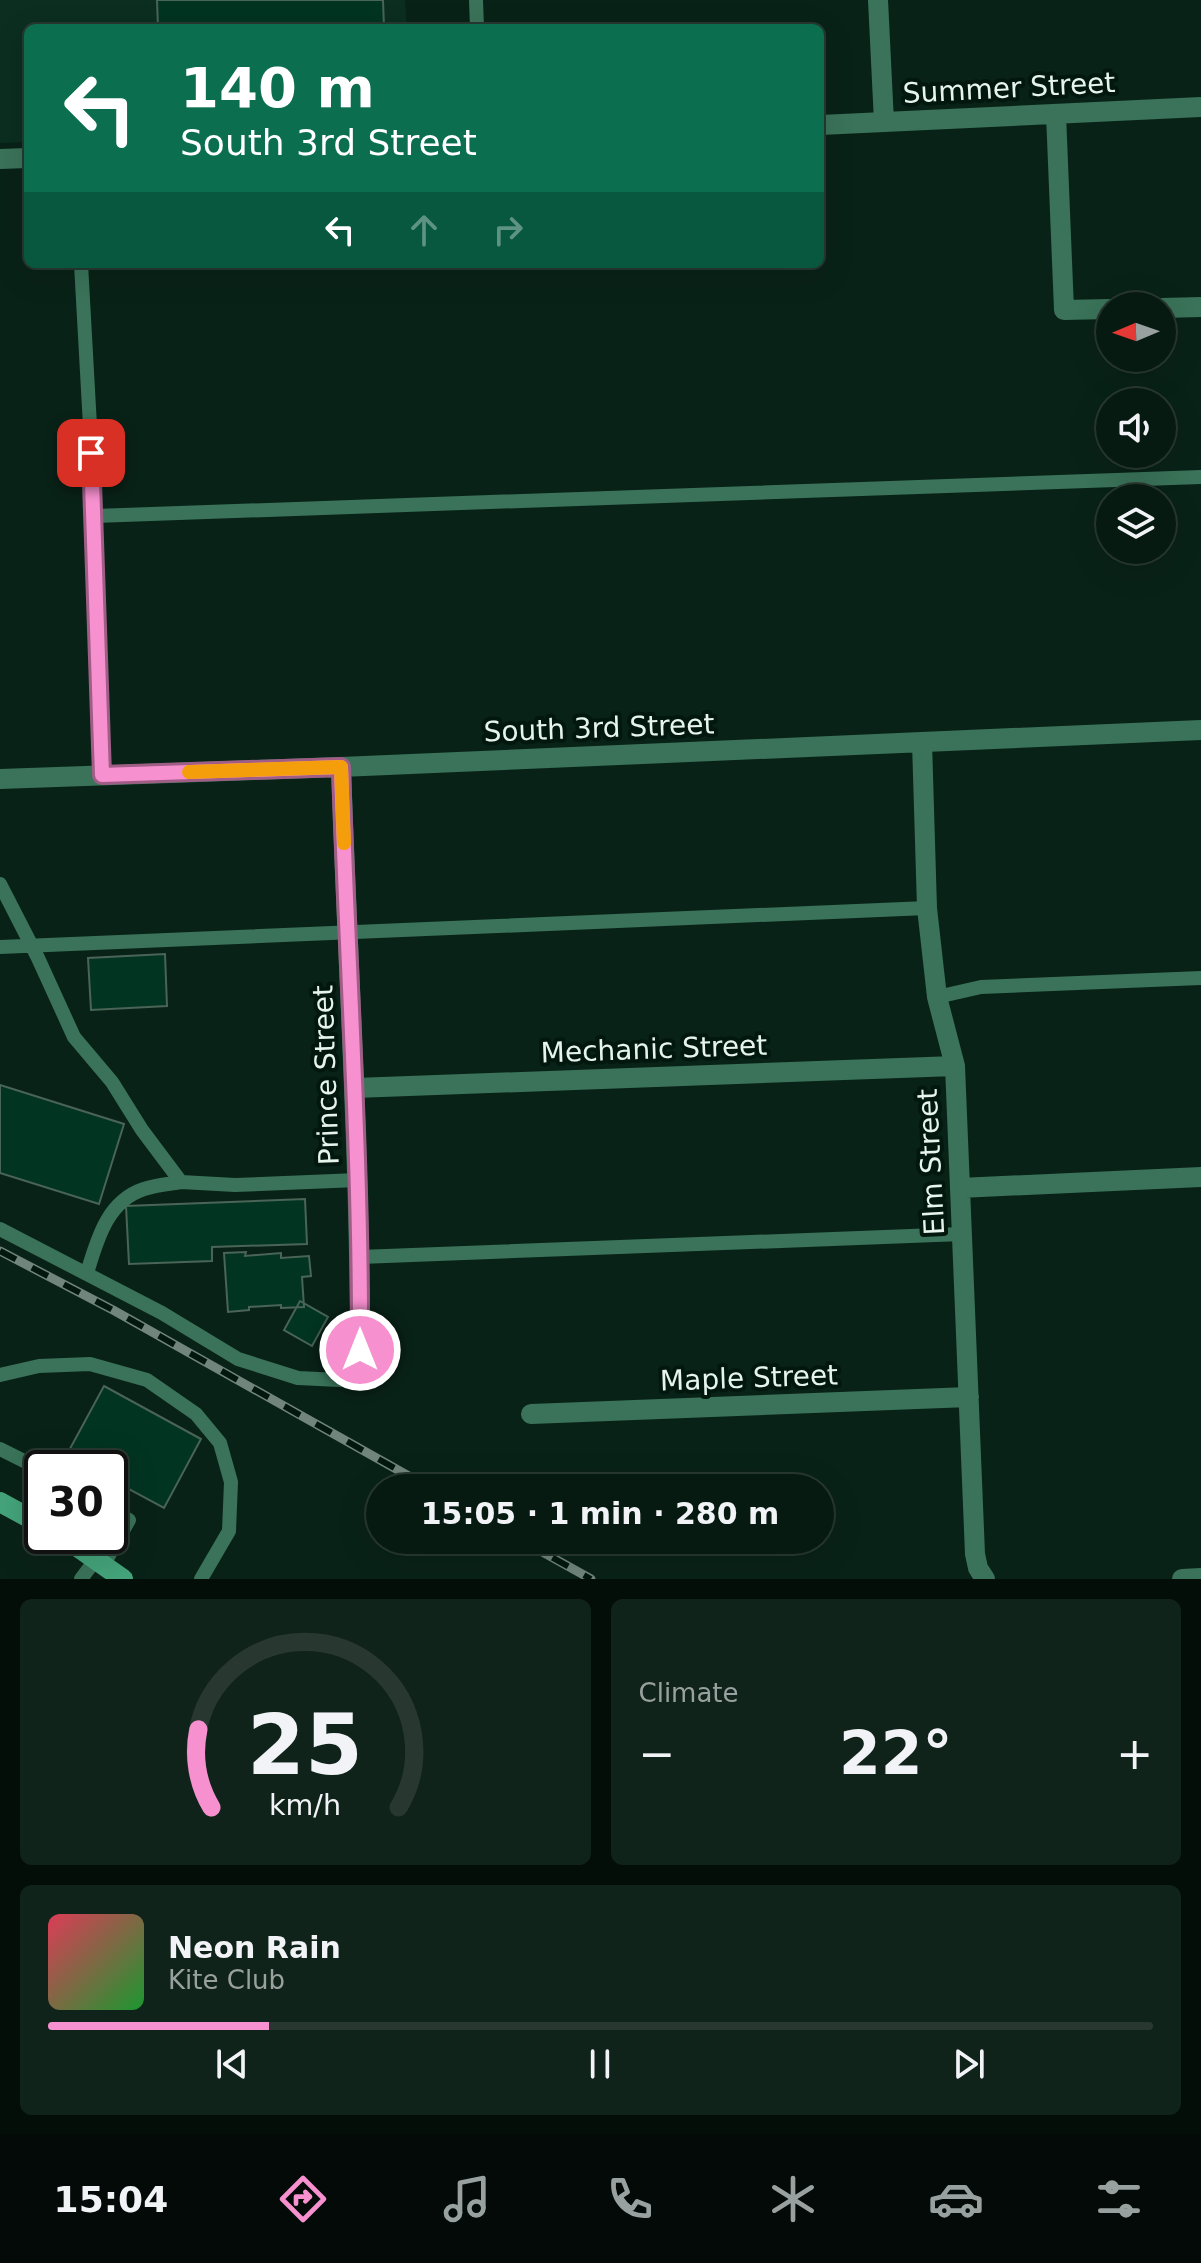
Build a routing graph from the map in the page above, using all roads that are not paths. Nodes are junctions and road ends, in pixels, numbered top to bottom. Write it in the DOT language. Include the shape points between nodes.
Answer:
graph roads {
  1 [pos="476,0"];
  2 [pos="878,0"];
  3 [pos="477,24"];
  4 [pos="1201,107"];
  5 [pos="1056,114"];
  6 [pos="884,122"];
  7 [pos="824,125"];
  8 [pos="24,158"];
  9 [pos="0,159"];
  10 [pos="81,268"];
  11 [pos="1201,307"];
  12 [pos="1176,308"];
  13 [pos="1096,309"];
  14 [pos="1201,477"];
  15 [pos="95,516"];
  16 [pos="1201,730"];
  17 [pos="922,742"];
  18 [pos="341,767"];
  19 [pos="102,775"];
  20 [pos="0,779"];
  21 [pos="0,884"];
  22 [pos="927,908"];
  23 [pos="349,934"];
  24 [pos="31,945"];
  25 [pos="0,947"];
  26 [pos="1201,978"];
  27 [pos="937,997"];
  28 [pos="955,1066"];
  29 [pos="355,1088"];
  30 [pos="1201,1177"];
  31 [pos="358,1180"];
  32 [pos="181,1182"];
  33 [pos="960,1188"];
  34 [pos="0,1229"];
  35 [pos="962,1234"];
  36 [pos="360,1257"];
  37 [pos="87,1273"];
  38 [pos="0,1375"];
  39 [pos="360,1381"];
  40 [pos="969,1397"];
  41 [pos="531,1414"];
  42 [pos="0,1449"];
  43 [pos="24,1461"];
  44 [pos="0,1502"];
  45 [pos="24,1515"];
  46 [pos="88,1554"];
  47 [pos="106,1554"];
  48 [pos="100,1562"];
  49 [pos="1201,1578"];
  50 [pos="81,1579"];
  51 [pos="123,1579"];
  52 [pos="201,1579"];
  53 [pos="985,1579"];
  54 [pos="1182,1579"];
  1 -- 3 [label="lane"];
  2 -- 6 [label="street"];
  4 -- 5 [label="street, Summer Street"];
  5 -- 6 [label="street, Summer Street"];
  5 -- 13 [label="street" via="1064,310"];
  6 -- 7 [label="street, Summer Street"];
  8 -- 9 [label="street"];
  10 -- 15 [label="lane"];
  11 -- 12 [label="street"];
  14 -- 15 [label="lane"];
  15 -- 19 [label="lane"];
  16 -- 17 [label="street, South 3rd Street"];
  17 -- 18 [label="street, South 3rd Street"];
  17 -- 22 [label="street, Elm Street"];
  18 -- 19 [label="street, South 3rd Street"];
  18 -- 23 [label="street, Prince Street"];
  19 -- 20 [label="street, South 3rd Street"];
  21 -- 24 [label="lane"];
  22 -- 23 [label="lane"];
  22 -- 27 [label="street, Elm Street"];
  23 -- 24 [label="lane"];
  23 -- 29 [label="street, Prince Street"];
  24 -- 25 [label="lane"];
  24 -- 32 [label="lane" via="74,1037"];
  26 -- 27 [label="lane" via="981,987"];
  27 -- 28 [label="street, Elm Street"];
  28 -- 29 [label="street, Mechanic Street"];
  28 -- 33 [label="street, Elm Street"];
  29 -- 31 [label="street, Prince Street"];
  30 -- 33 [label="street"];
  31 -- 32 [label="lane"];
  31 -- 36 [label="street, Prince Street"];
  32 -- 37 [label="lane" via="142,1189 119,1203 99,1232"];
  33 -- 35 [label="street, Elm Street"];
  34 -- 37 [label="lane"];
  35 -- 36 [label="lane"];
  35 -- 40 [label="street, Elm Street"];
  36 -- 39 [label="street, Prince Street"];
  37 -- 39 [label="lane" via="238,1359 298,1378"];
  38 -- 52 [label="lane" via="39,1366 90,1364 147,1380 196,1414 220,1443 231,1482 229,1531"];
  40 -- 41 [label="street, Maple Street"];
  40 -- 53 [label="street, Elm Street" via="975,1554"];
  42 -- 43 [label="lane"];
  44 -- 45 [label="main road"];
  46 -- 48 [label="main road"];
  47 -- 48 [label="lane"];
  48 -- 50 [label="lane"];
  48 -- 51 [label="main road"];
  49 -- 54 [label="street"];
}
